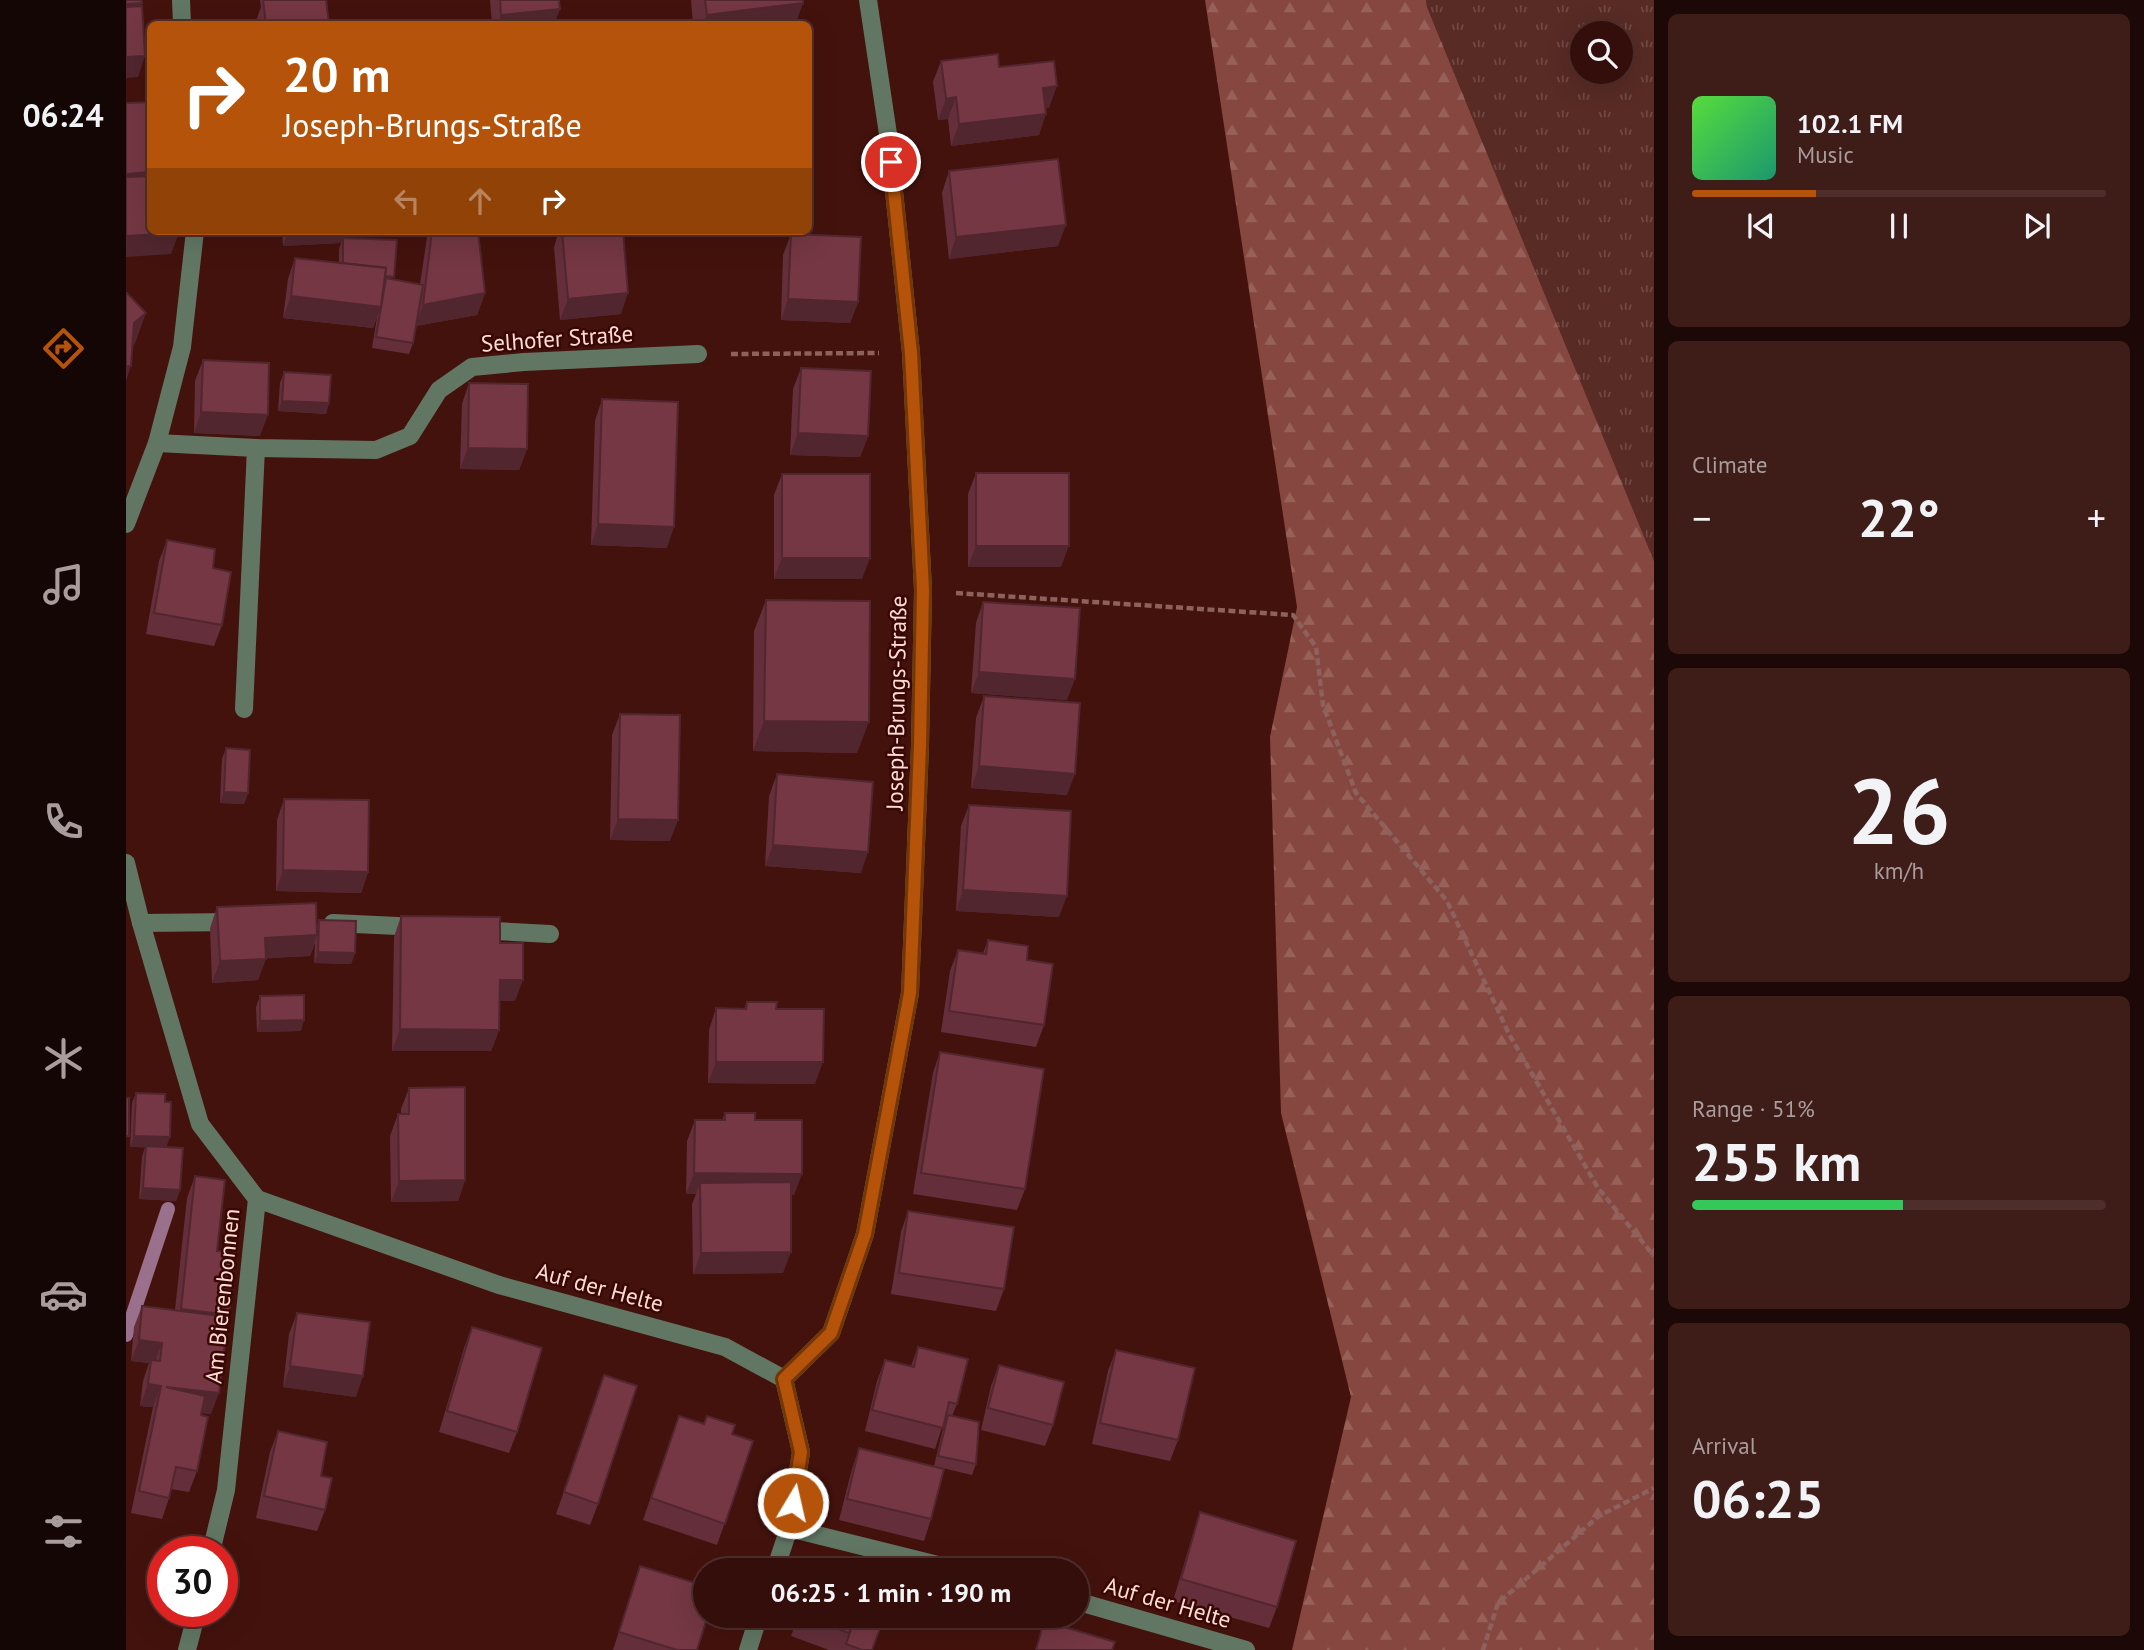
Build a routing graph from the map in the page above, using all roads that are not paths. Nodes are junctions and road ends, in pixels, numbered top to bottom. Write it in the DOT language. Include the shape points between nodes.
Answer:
graph roads {
  1 [pos="181,0"];
  2 [pos="868,0"];
  3 [pos="182,21"];
  4 [pos="195,235"];
  5 [pos="698,354"];
  6 [pos="157,443"];
  7 [pos="256,448"];
  8 [pos="126,524"];
  9 [pos="244,709"];
  10 [pos="126,863"];
  11 [pos="246,922"];
  12 [pos="313,922"];
  13 [pos="141,923"];
  14 [pos="550,934"];
  15 [pos="257,1199"];
  16 [pos="784,1379"];
  17 [pos="789,1528"];
  18 [pos="215,1536"];
  19 [pos="779,1558"];
  20 [pos="910,1558"];
  21 [pos="1089,1605"];
  22 [pos="193,1627"];
  23 [pos="756,1628"];
  24 [pos="187,1650"];
  25 [pos="748,1650"];
  26 [pos="1246,1650"];
  1 -- 3 [label="street"];
  2 -- 16 [label="street, Joseph-Brungs-Straße" via="888,134 911,353 923,590 910,993 865,1234 831,1333"];
  4 -- 6 [label="street" via="182,347"];
  5 -- 7 [label="street, Selhofer Straße" via="472,367 439,390 410,436 376,450"];
  6 -- 7 [label="street, Selhofer Straße"];
  6 -- 8 [label="street"];
  7 -- 9 [label="street"];
  10 -- 13 [label="street, Am Bierenbonnen"];
  11 -- 13 [label="street"];
  12 -- 14 [label="street"];
  13 -- 15 [label="street, Am Bierenbonnen" via="200,1124"];
  15 -- 16 [label="street, Auf der Helte" via="499,1285 725,1347"];
  15 -- 18 [label="street, Am Bierenbonnen" via="226,1490"];
  16 -- 17 [label="street" via="801,1452"];
  17 -- 19 [label="street"];
  17 -- 20 [label="street"];
  21 -- 26 [label="street, Auf der Helte"];
  22 -- 24 [label="street"];
  23 -- 25 [label="street"];
}
